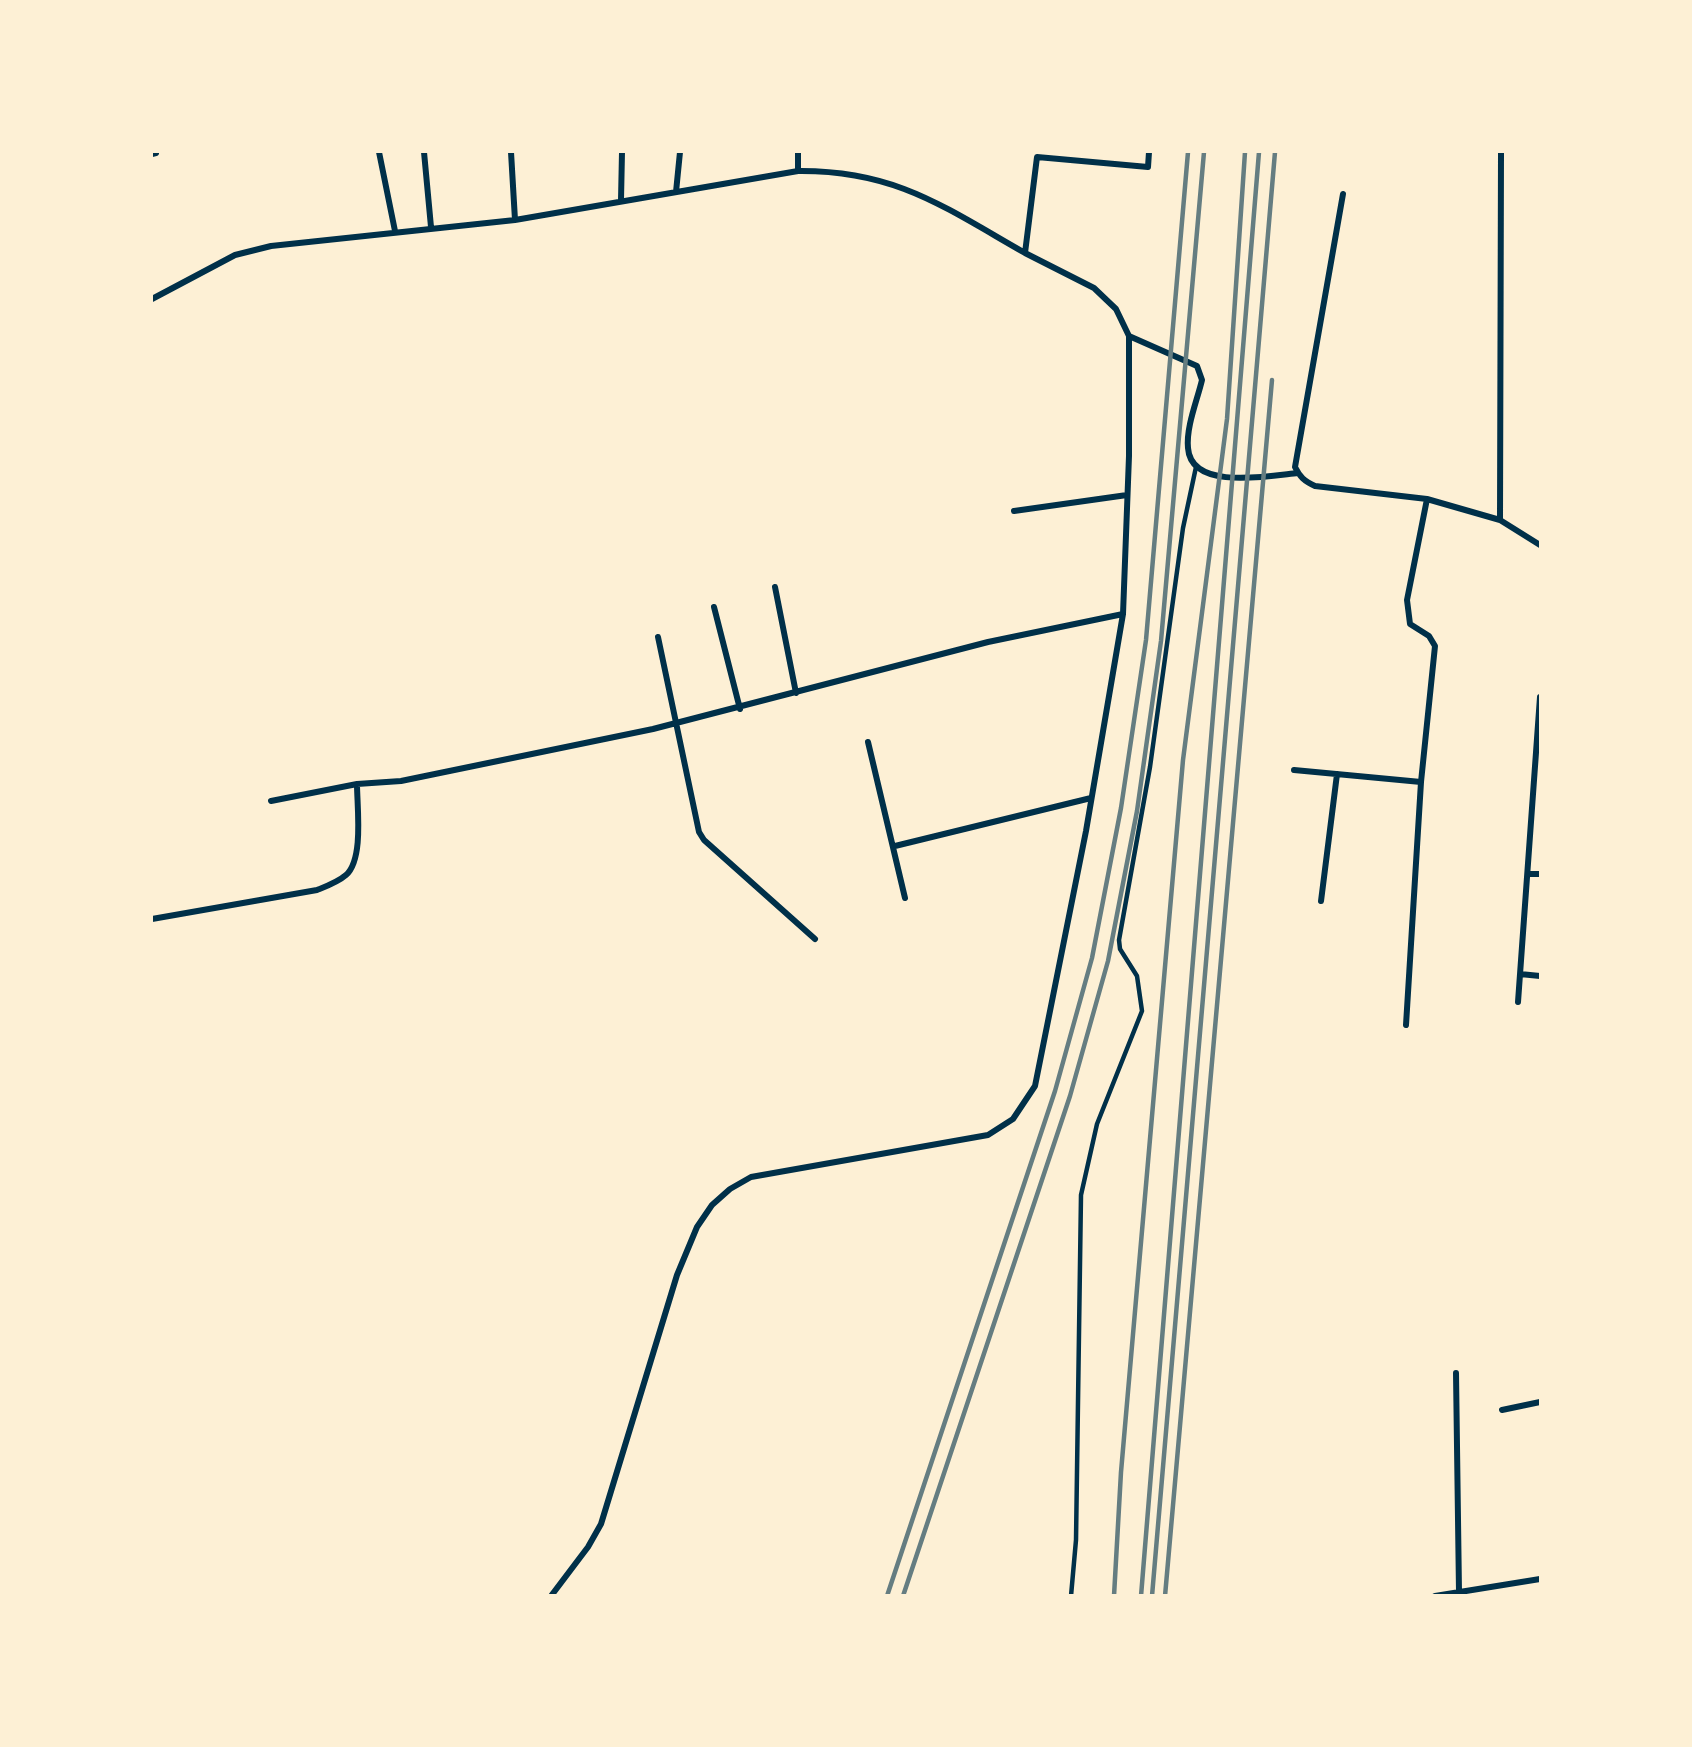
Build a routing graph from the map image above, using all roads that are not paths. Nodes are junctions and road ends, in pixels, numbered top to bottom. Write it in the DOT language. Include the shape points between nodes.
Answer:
graph roads {
  1 [pos="379,152"];
  2 [pos="424,152"];
  3 [pos="511,152"];
  4 [pos="622,152"];
  5 [pos="680,152"];
  6 [pos="798,152"];
  7 [pos="1149,152"];
  8 [pos="1501,152"];
  9 [pos="1037,154"];
  10 [pos="798,171"];
  11 [pos="676,192"];
  12 [pos="1343,194"];
  13 [pos="621,200"];
  14 [pos="515,220"];
  15 [pos="431,227"];
  16 [pos="395,231"];
  17 [pos="1025,253"];
  18 [pos="152,299"];
  19 [pos="1129,336"];
  20 [pos="1196,467"];
  21 [pos="1298,473"];
  22 [pos="1127,495"];
  23 [pos="1427,499"];
  24 [pos="1014,511"];
  25 [pos="1500,520"];
  26 [pos="1540,545"];
  27 [pos="775,587"];
  28 [pos="714,607"];
  29 [pos="1123,614"];
  30 [pos="658,637"];
  31 [pos="796,693"];
  32 [pos="1540,697"];
  33 [pos="740,709"];
  34 [pos="678,723"];
  35 [pos="868,742"];
  36 [pos="1294,770"];
  37 [pos="1538,773"];
  38 [pos="1337,774"];
  39 [pos="1421,782"];
  40 [pos="357,784"];
  41 [pos="1091,798"];
  42 [pos="271,801"];
  43 [pos="895,846"];
  44 [pos="1529,874"];
  45 [pos="1540,874"];
  46 [pos="905,898"];
  47 [pos="1321,901"];
  48 [pos="152,919"];
  49 [pos="815,939"];
  50 [pos="1520,974"];
  51 [pos="1540,976"];
  52 [pos="1518,1002"];
  53 [pos="1406,1024"];
  54 [pos="1455,1373"];
  55 [pos="1540,1402"];
  56 [pos="1502,1410"];
  57 [pos="1540,1579"];
  58 [pos="1459,1592"];
  59 [pos="1450,1595"];
  60 [pos="551,1596"];
  61 [pos="1071,1596"];
  62 [pos="1435,1596"];
  1 -- 16 [label="street"];
  2 -- 15 [label="street"];
  3 -- 14 [label="street"];
  4 -- 13 [label="street"];
  5 -- 11 [label="street"];
  6 -- 10 [label="street"];
  7 -- 9 [label="street" via="1148,167"];
  8 -- 25 [label="street"];
  9 -- 17 [label="street"];
  10 -- 11 [label="street"];
  10 -- 17 [label="street" via="836,171 907,188"];
  11 -- 13 [label="street"];
  12 -- 21 [label="street" via="1295,467"];
  13 -- 14 [label="street"];
  14 -- 15 [label="street"];
  15 -- 16 [label="street"];
  16 -- 18 [label="street" via="271,246 235,255"];
  17 -- 19 [label="street" via="1094,288 1116,309"];
  19 -- 20 [label="street" via="1197,366 1200,371 1202,380 1188,447 1189,458"];
  19 -- 22 [label="street"];
  20 -- 21 [label="street" via="1221,477"];
  20 -- 61 [label="lane" via="1183,528 1150,767 1119,940 1120,949 1137,975 1142,1011 1096,1124 1081,1195 1077,1540"];
  21 -- 23 [label="street" via="1315,486"];
  22 -- 24 [label="street"];
  22 -- 29 [label="street"];
  23 -- 25 [label="street"];
  23 -- 39 [label="street" via="1407,600 1410,624 1429,636 1435,646"];
  25 -- 26 [label="street"];
  27 -- 31 [label="street"];
  28 -- 33 [label="street"];
  29 -- 31 [label="street" via="988,642"];
  29 -- 41 [label="street"];
  30 -- 34 [label="street"];
  31 -- 33 [label="street"];
  32 -- 37 [label="street"];
  33 -- 34 [label="street"];
  34 -- 40 [label="street" via="401,781"];
  34 -- 49 [label="street" via="699,832 704,840"];
  35 -- 43 [label="street"];
  36 -- 38 [label="street"];
  37 -- 44 [label="street"];
  38 -- 39 [label="street"];
  38 -- 47 [label="street"];
  39 -- 53 [label="street"];
  40 -- 42 [label="street"];
  40 -- 48 [label="street" via="356,860 337,881 317,890"];
  41 -- 43 [label="street"];
  41 -- 60 [label="street" via="1035,1086 1027,1102 1013,1119 988,1135 751,1177 712,1205 697,1227 677,1275 601,1524"];
  43 -- 46 [label="street"];
  44 -- 45 [label="street"];
  44 -- 50 [label="street"];
  50 -- 51 [label="street"];
  50 -- 52 [label="street"];
  54 -- 58 [label="street"];
  55 -- 56 [label="street"];
  57 -- 58 [label="street"];
  58 -- 59 [label="street"];
  59 -- 62 [label="street"];
}
